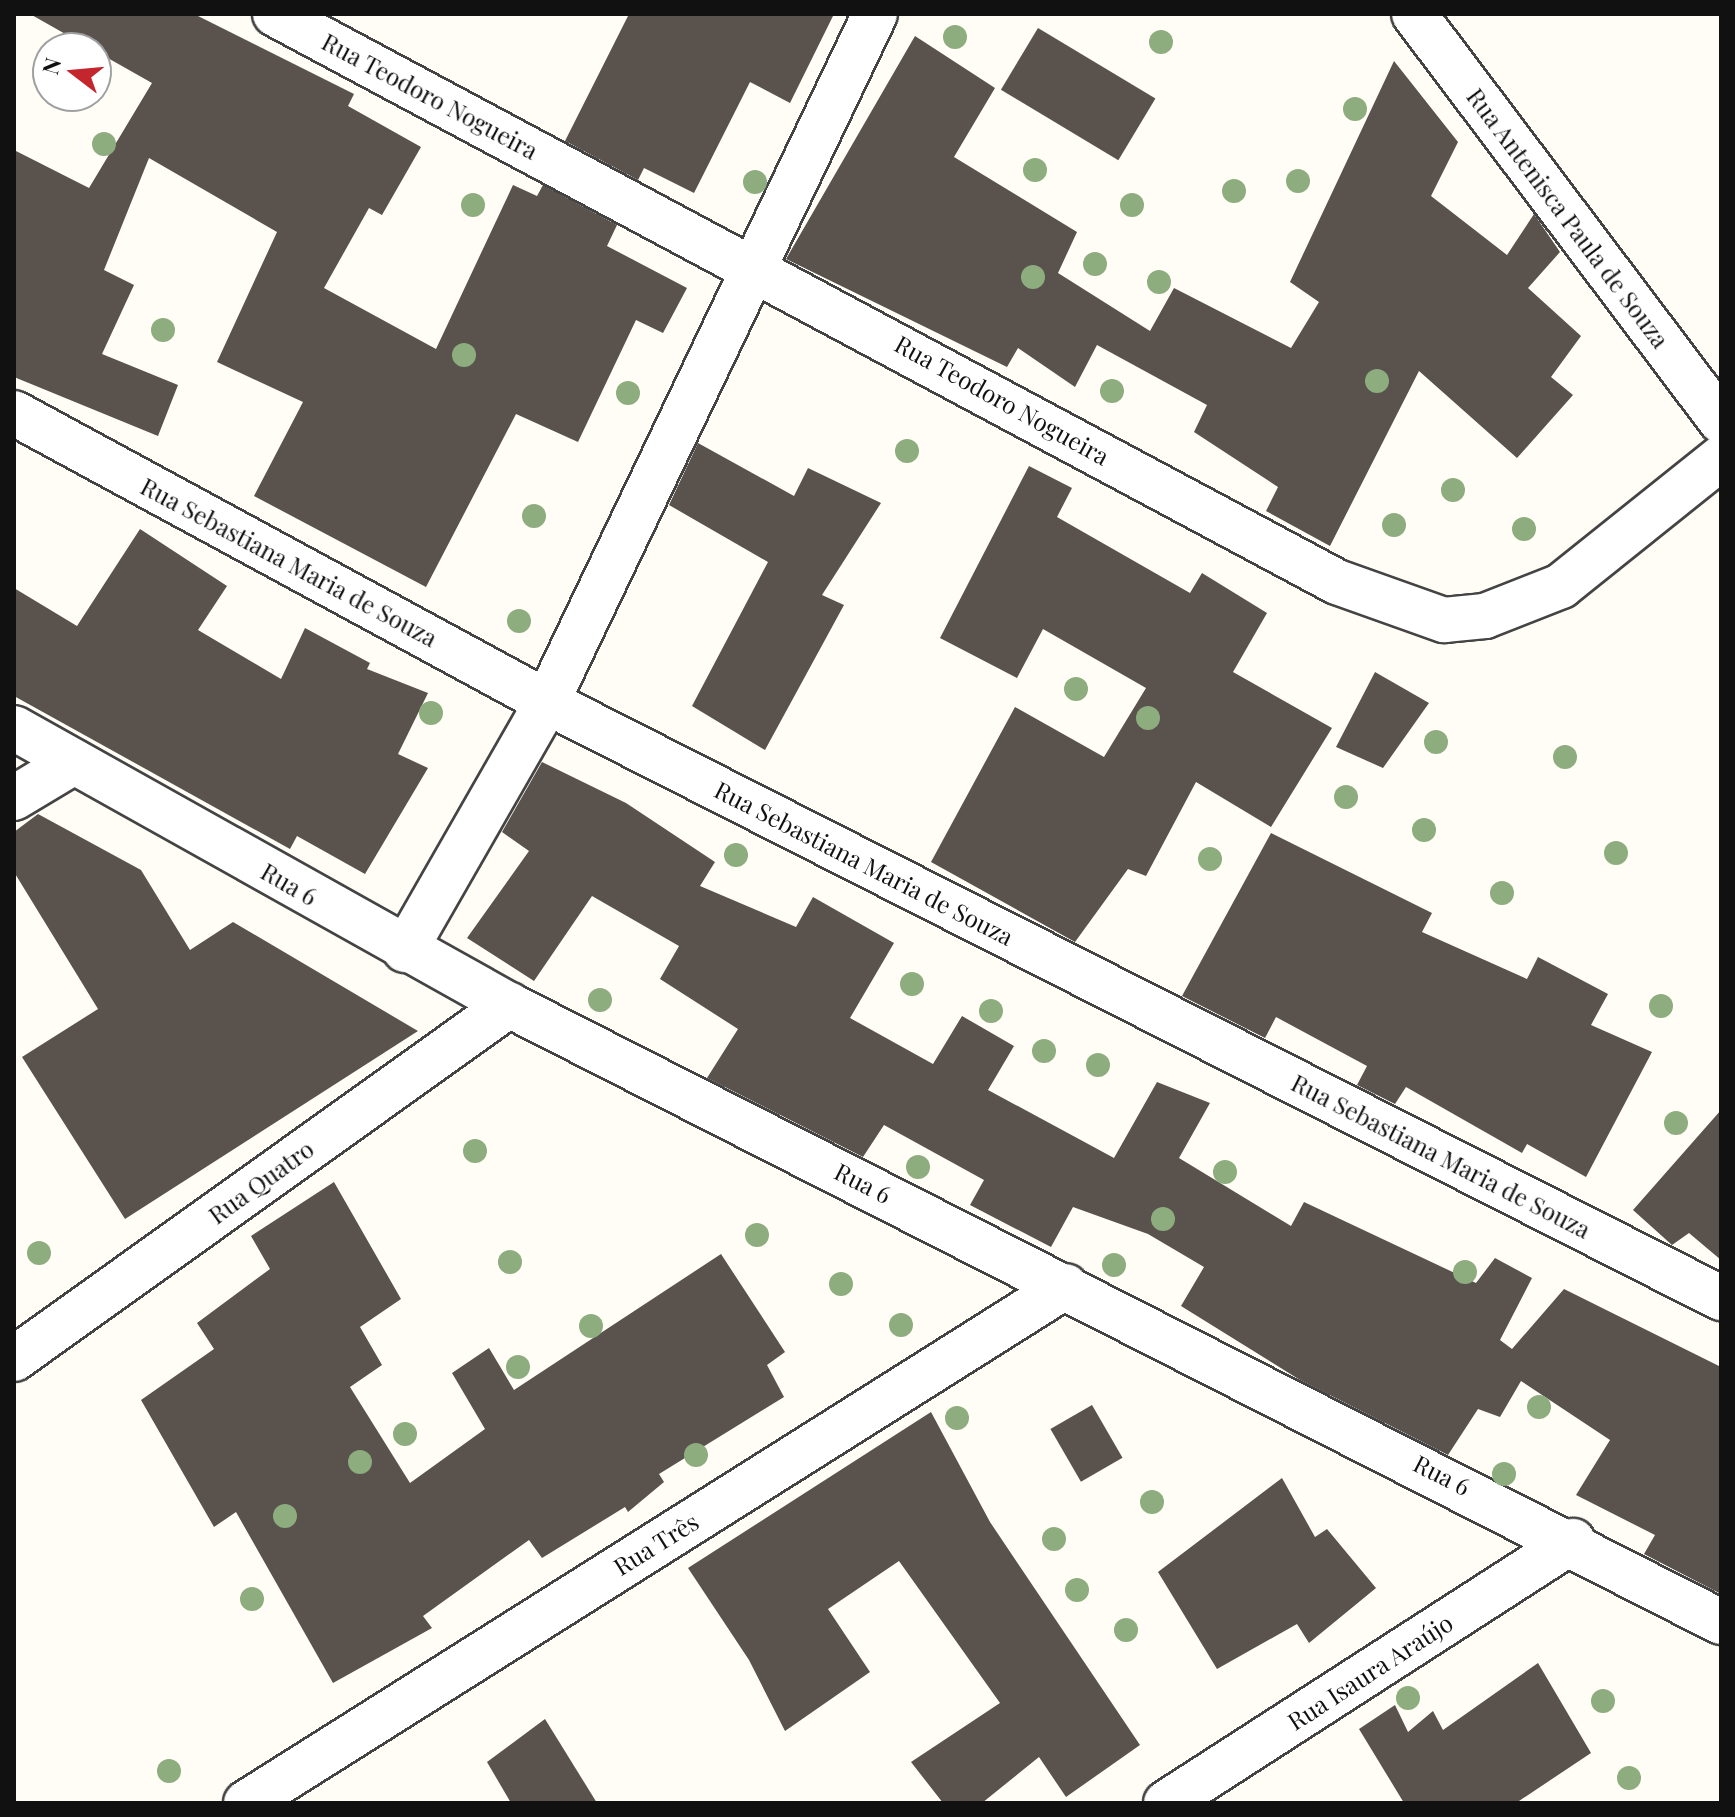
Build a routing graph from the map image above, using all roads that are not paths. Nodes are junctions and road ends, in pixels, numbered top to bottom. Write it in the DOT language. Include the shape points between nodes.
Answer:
graph roads {
  1 [pos="275,14"];
  2 [pos="875,14"];
  3 [pos="1414,14"];
  4 [pos="753,266"];
  5 [pos="14,413"];
  6 [pos="1721,421"];
  7 [pos="1721,458"];
  8 [pos="547,702"];
  9 [pos="14,728"];
  10 [pos="74,762"];
  11 [pos="14,798"];
  12 [pos="405,950"];
  13 [pos="509,1005"];
  14 [pos="1066,1286"];
  15 [pos="1721,1298"];
  16 [pos="14,1359"];
  17 [pos="1573,1541"];
  18 [pos="1721,1622"];
  19 [pos="246,1803"];
  20 [pos="1166,1803"];
  1 -- 4 [label="street, Rua Teodoro Nogueira"];
  2 -- 4 [label="street"];
  3 -- 6 [label="street, Rua Antenisca Paula de Souza"];
  4 -- 7 [label="street, Rua Teodoro Nogueira" via="1337,582 1444,620 1485,616 1561,586"];
  4 -- 8 [label="street"];
  5 -- 8 [label="street, Rua Sebastiana Maria de Souza"];
  8 -- 12 [label="street"];
  8 -- 15 [label="street, Rua Sebastiana Maria de Souza"];
  9 -- 10 [label="street, Rua 6"];
  10 -- 11 [label="street"];
  10 -- 12 [label="street, Rua 6"];
  12 -- 13 [label="street, Rua 6"];
  13 -- 14 [label="street, Rua 6"];
  13 -- 16 [label="street, Rua Quatro"];
  14 -- 17 [label="street, Rua 6"];
  14 -- 19 [label="street, Rua Três"];
  17 -- 18 [label="street, Rua 6"];
  17 -- 20 [label="street, Rua Isaura Araújo"];
}
